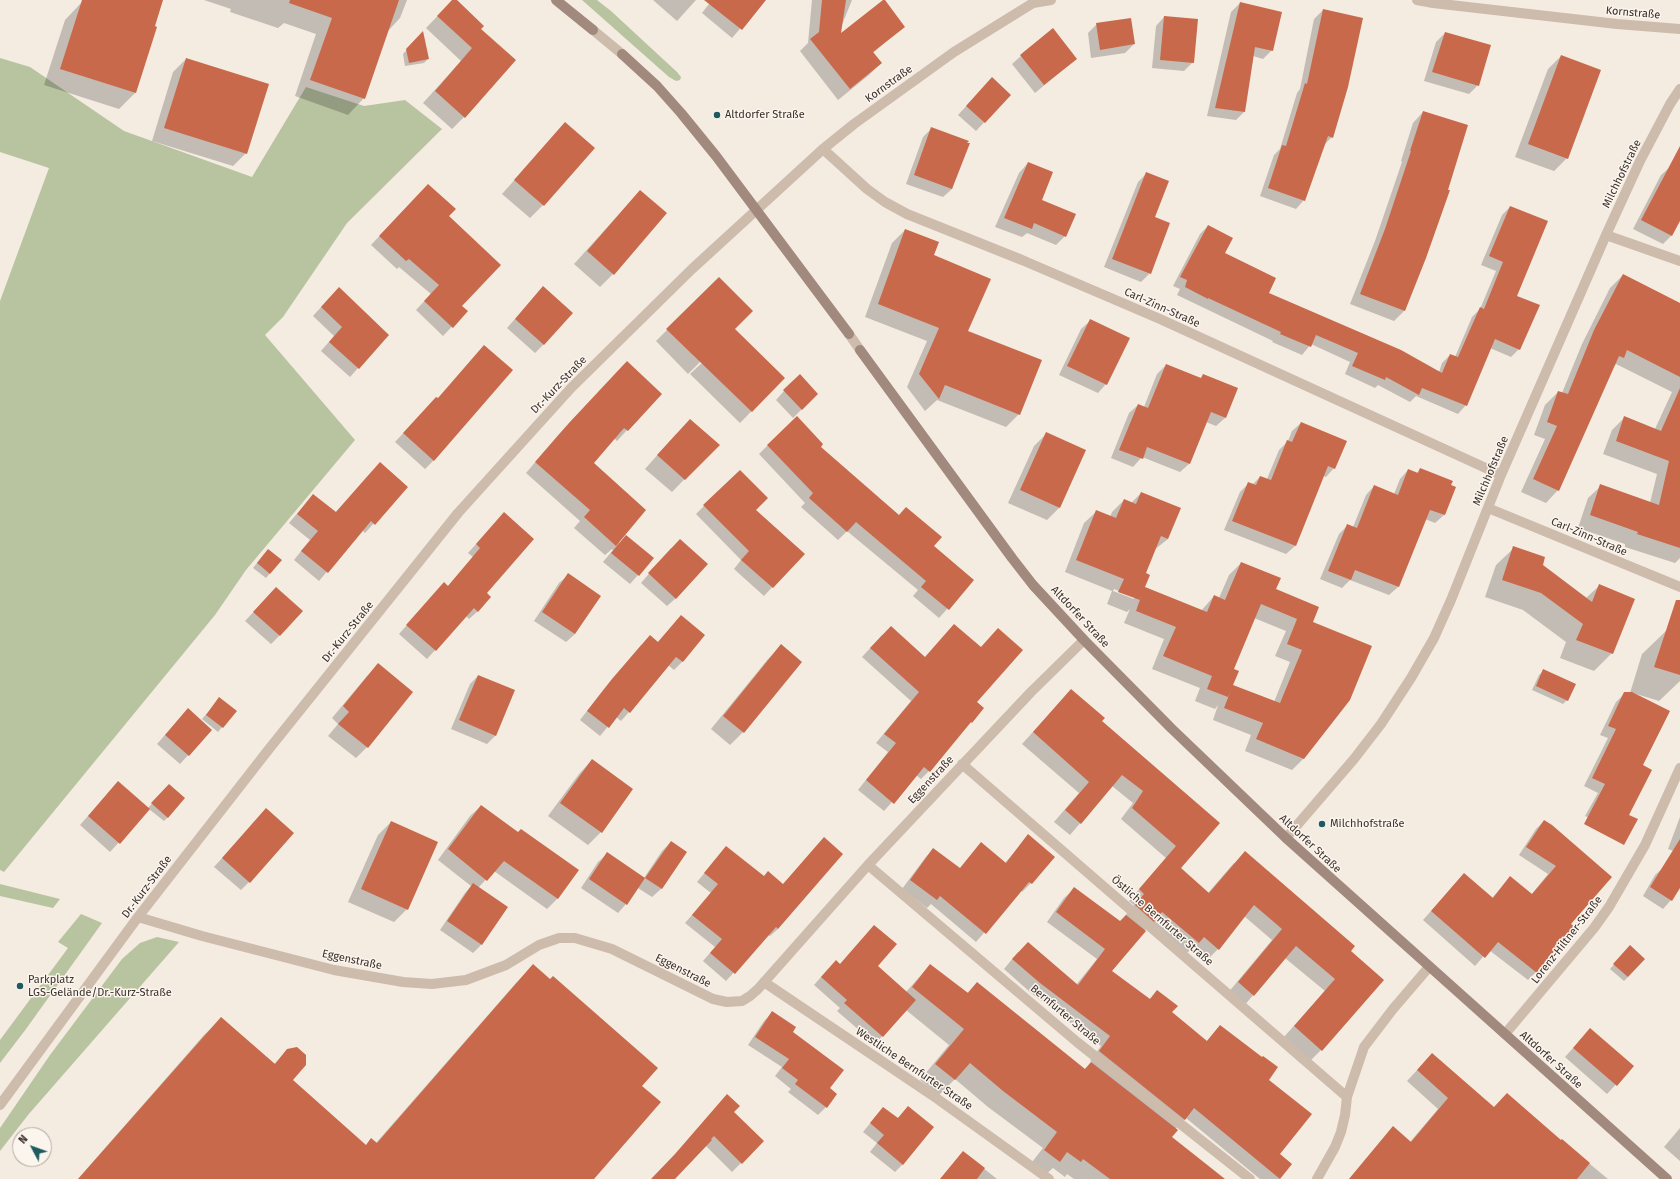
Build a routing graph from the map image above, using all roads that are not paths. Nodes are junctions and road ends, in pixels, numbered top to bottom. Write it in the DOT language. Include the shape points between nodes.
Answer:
graph roads {
  1 [pos="556,0"];
  2 [pos="1051,0"];
  3 [pos="1417,0"];
  4 [pos="1034,2"];
  5 [pos="1680,29"];
  6 [pos="593,30"];
  7 [pos="622,54"];
  8 [pos="1680,90"];
  9 [pos="823,149"];
  10 [pos="757,211"];
  11 [pos="1606,235"];
  12 [pos="1680,261"];
  13 [pos="849,334"];
  14 [pos="860,350"];
  15 [pos="1501,475"];
  16 [pos="1488,508"];
  17 [pos="1680,588"];
  18 [pos="1084,640"];
  19 [pos="962,764"];
  20 [pos="1680,768"];
  21 [pos="1286,838"];
  22 [pos="868,865"];
  23 [pos="138,918"];
  24 [pos="1429,966"];
  25 [pos="764,982"];
  26 [pos="1505,1034"];
  27 [pos="1347,1097"];
  28 [pos="0,1105"];
  29 [pos="1049,1179"];
  30 [pos="1250,1179"];
  31 [pos="1317,1179"];
  32 [pos="1667,1179"];
  1 -- 6 [label="main road, Altdorfer Straße"];
  2 -- 4 [label="street, Kornstraße"];
  3 -- 5 [label="street, Kornstraße"];
  4 -- 9 [label="street, Kornstraße" via="954,52"];
  6 -- 7 [label="street, Altdorfer Straße"];
  7 -- 10 [label="main road, Altdorfer Straße" via="669,98"];
  8 -- 11 [label="street, Milchhofstraße" via="1640,161"];
  9 -- 10 [label="street, Kornstraße"];
  9 -- 15 [label="street, Carl-Zinn-Straße" via="867,189 907,214 1160,319"];
  10 -- 13 [label="main road, Altdorfer Straße"];
  10 -- 23 [label="street, Dr.-Kurz-Straße" via="692,269 571,388 458,513"];
  11 -- 12 [label="street"];
  11 -- 15 [label="street, Milchhofstraße"];
  13 -- 14 [label="street, Altdorfer Straße"];
  14 -- 18 [label="main road, Altdorfer Straße" via="1012,558 1038,591"];
  15 -- 16 [label="street, Milchhofstraße"];
  16 -- 17 [label="street, Carl-Zinn-Straße"];
  16 -- 21 [label="street, Milchhofstraße" via="1452,600 1411,678 1354,759"];
  18 -- 19 [label="street, Eggenstraße"];
  18 -- 21 [label="main road, Altdorfer Straße" via="1176,733"];
  19 -- 22 [label="street, Eggenstraße"];
  19 -- 27 [label="street, Östliche Bernfurter Straße"];
  20 -- 26 [label="street, Lorenz-Hiltner-Straße" via="1645,845 1609,907"];
  21 -- 24 [label="main road, Altdorfer Straße"];
  22 -- 25 [label="street, Eggenstraße"];
  22 -- 30 [label="street, Bernfurter Straße" via="1078,1042"];
  23 -- 25 [label="street, Eggenstraße" via="284,958 402,982 432,984 466,980 506,965 539,945 559,938 575,938 612,949 713,999 727,1002 742,1001"];
  23 -- 28 [label="street, Dr.-Kurz-Straße"];
  24 -- 26 [label="main road, Altdorfer Straße"];
  24 -- 27 [label="street" via="1364,1047"];
  25 -- 29 [label="street, Westliche Bernfurter Straße" via="932,1095"];
  26 -- 32 [label="main road, Altdorfer Straße"];
  27 -- 31 [label="street" via="1341,1132"];
}
